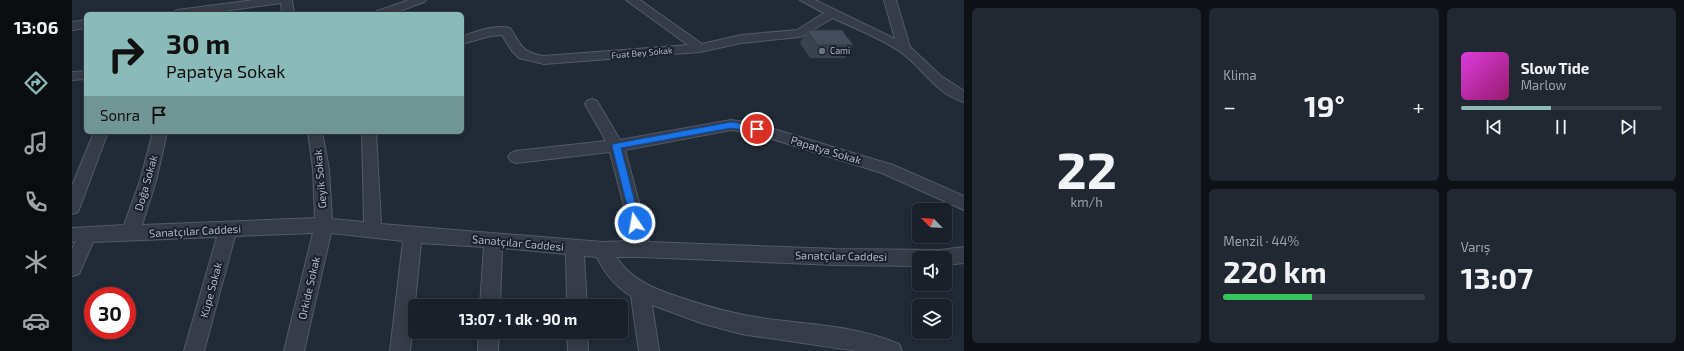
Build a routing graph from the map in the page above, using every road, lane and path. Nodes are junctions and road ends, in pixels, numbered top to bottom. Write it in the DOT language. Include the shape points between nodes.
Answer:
graph roads {
  1 [pos="279,0"];
  2 [pos="286,0"];
  3 [pos="420,0"];
  4 [pos="632,0"];
  5 [pos="806,0"];
  6 [pos="890,0"];
  7 [pos="199,12"];
  8 [pos="288,12"];
  9 [pos="387,12"];
  10 [pos="832,13"];
  11 [pos="84,24"];
  12 [pos="72,26"];
  13 [pos="464,39"];
  14 [pos="700,48"];
  15 [pos="904,48"];
  16 [pos="84,75"];
  17 [pos="72,76"];
  18 [pos="958,88"];
  19 [pos="964,97"];
  20 [pos="592,104"];
  21 [pos="101,134"];
  22 [pos="160,134"];
  23 [pos="315,134"];
  24 [pos="369,134"];
  25 [pos="616,146"];
  26 [pos="516,157"];
  27 [pos="964,203"];
  28 [pos="72,207"];
  29 [pos="324,225"];
  30 [pos="228,229"];
  31 [pos="373,230"];
  32 [pos="130,234"];
  33 [pos="413,235"];
  34 [pos="79,236"];
  35 [pos="493,240"];
  36 [pos="575,248"];
  37 [pos="640,249"];
  38 [pos="603,250"];
  39 [pos="964,255"];
  40 [pos="952,256"];
  41 [pos="912,258"];
  42 [pos="952,260"];
  43 [pos="964,262"];
  44 [pos="72,268"];
  45 [pos="640,292"];
  46 [pos="490,299"];
  47 [pos="577,299"];
  48 [pos="489,339"];
  49 [pos="577,339"];
  50 [pos="194,351"];
  51 [pos="294,351"];
  52 [pos="400,351"];
  53 [pos="488,351"];
  54 [pos="578,351"];
  55 [pos="649,351"];
  56 [pos="892,351"];
  1 -- 7 [label="street"];
  2 -- 8 [label="street"];
  3 -- 9 [label="street"];
  4 -- 14 [label="street"];
  5 -- 10 [label="street"];
  6 -- 15 [label="street"];
  10 -- 14 [label="street, Fuat Bey Sokak" via="800,33 741,39"];
  10 -- 15 [label="street"];
  11 -- 12 [label="street"];
  13 -- 14 [label="street, Fuat Bey Sokak" via="489,32 506,31 518,52 528,59 544,60"];
  15 -- 18 [label="street" via="936,79"];
  16 -- 17 [label="street"];
  18 -- 19 [label="street"];
  20 -- 25 [label="street"];
  21 -- 28 [label="street"];
  22 -- 32 [label="street, Doğa Sokak" via="148,181"];
  23 -- 29 [label="street, Geyik Sokak" via="321,169"];
  24 -- 31 [label="street"];
  25 -- 26 [label="street, Papatya Sokak"];
  25 -- 27 [label="street, Papatya Sokak" via="731,125 757,129 886,169"];
  25 -- 37 [label="street" via="633,210"];
  29 -- 30 [label="street, Sanatçılar Caddesi"];
  29 -- 31 [label="street, Sanatçılar Caddesi"];
  29 -- 51 [label="street, Orkide Sokak"];
  30 -- 32 [label="street, Sanatçılar Caddesi"];
  30 -- 50 [label="street, Küpe Sokak"];
  31 -- 33 [label="street, Sanatçılar Caddesi"];
  32 -- 34 [label="street, Sanatçılar Caddesi"];
  33 -- 35 [label="street, Sanatçılar Caddesi"];
  33 -- 52 [label="street"];
  34 -- 44 [label="street"];
  35 -- 36 [label="street, Sanatçılar Caddesi"];
  35 -- 46 [label="street"];
  36 -- 38 [label="street, Sanatçılar Caddesi"];
  36 -- 47 [label="street"];
  37 -- 38 [label="street, Sanatçılar Caddesi"];
  37 -- 41 [label="street, Sanatçılar Caddesi"];
  38 -- 45 [label="street" via="608,263 620,277"];
  39 -- 40 [label="street, Sanatçılar Caddesi"];
  42 -- 43 [label="street"];
  45 -- 55 [label="street"];
  45 -- 56 [label="street" via="702,314 751,326 829,336 874,344"];
  48 -- 53 [label="street"];
  49 -- 54 [label="street"];
}
